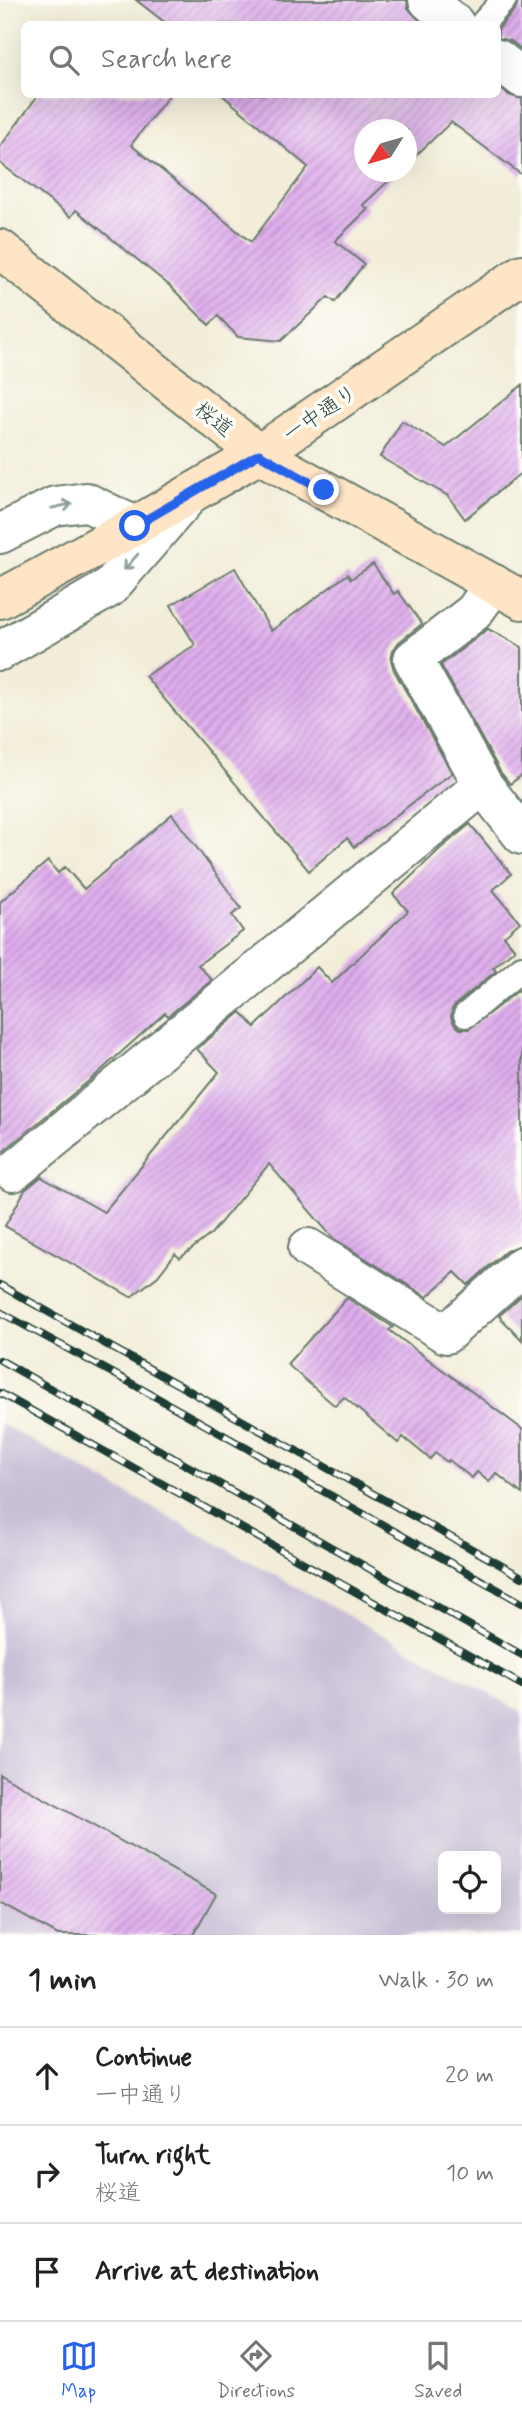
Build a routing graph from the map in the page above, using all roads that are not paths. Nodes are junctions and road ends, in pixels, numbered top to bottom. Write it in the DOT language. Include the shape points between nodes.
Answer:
graph roads {
  1 [pos="428,0"];
  2 [pos="504,0"];
  3 [pos="452,21"];
  4 [pos="485,21"];
  5 [pos="501,61"];
  6 [pos="522,78"];
  7 [pos="0,249"];
  8 [pos="522,274"];
  9 [pos="259,454"];
  10 [pos="192,492"];
  11 [pos="135,526"];
  12 [pos="0,534"];
  13 [pos="508,592"];
  14 [pos="0,599"];
  15 [pos="0,651"];
  16 [pos="483,785"];
  17 [pos="522,835"];
  18 [pos="522,968"];
  19 [pos="467,1015"];
  20 [pos="12,1172"];
  21 [pos="308,1248"];
  22 [pos="522,1266"];
  1 -- 3 [label="street"];
  2 -- 4 [label="lane"];
  5 -- 6 [label="street"];
  7 -- 9 [label="street, 桜道"];
  8 -- 9 [label="street, 一中通り"];
  9 -- 10 [label="street, 一中通り"];
  9 -- 13 [label="street, 桜道"];
  10 -- 11 [label="street, 一中通り"];
  10 -- 15 [label="street, one-way" via="109,588"];
  12 -- 11 [label="street, one-way" via="55,506 86,502"];
  11 -- 14 [label="street, 一中通り"];
  13 -- 16 [label="street" via="413,659"];
  16 -- 17 [label="street"];
  16 -- 20 [label="street"];
  18 -- 19 [label="lane"];
  21 -- 22 [label="street" via="446,1334"];
}
